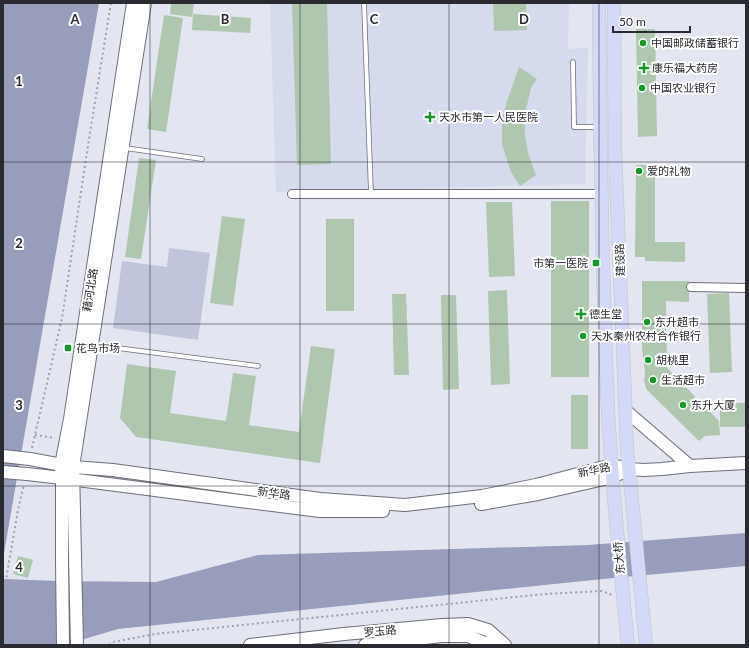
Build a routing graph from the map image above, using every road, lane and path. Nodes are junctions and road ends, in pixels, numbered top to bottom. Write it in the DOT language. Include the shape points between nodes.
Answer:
graph roads {
  1 [pos="111,3"];
  2 [pos="134,3"];
  3 [pos="145,3"];
  4 [pos="364,3"];
  5 [pos="599,3"];
  6 [pos="614,3"];
  7 [pos="573,62"];
  8 [pos="600,127"];
  9 [pos="122,148"];
  10 [pos="202,159"];
  11 [pos="292,194"];
  12 [pos="371,194"];
  13 [pos="601,194"];
  14 [pos="691,287"];
  15 [pos="746,288"];
  16 [pos="92,345"];
  17 [pos="258,366"];
  18 [pos="626,412"];
  19 [pos="35,435"];
  20 [pos="66,440"];
  21 [pos="31,455"];
  22 [pos="3,456"];
  23 [pos="746,463"];
  24 [pos="61,465"];
  25 [pos="690,466"];
  26 [pos="73,467"];
  27 [pos="629,469"];
  28 [pos="612,471"];
  29 [pos="3,472"];
  30 [pos="26,477"];
  31 [pos="68,479"];
  32 [pos="615,517"];
  33 [pos="634,517"];
  34 [pos="3,597"];
  35 [pos="623,598"];
  36 [pos="63,645"];
  37 [pos="77,645"];
  38 [pos="109,645"];
  39 [pos="250,645"];
  40 [pos="365,645"];
  41 [pos="490,645"];
  42 [pos="505,645"];
  43 [pos="628,645"];
  44 [pos="646,645"];
  1 -- 19 [label="path" via="62,318"];
  2 -- 20 [label="main road, 藉河北路"];
  3 -- 9 [label="main road, 藉河北路"];
  4 -- 12 [label="lane"];
  5 -- 8 [label="main road, 建设路"];
  6 -- 18 [label="main road, 建设路" via="615,151"];
  7 -- 8 [label="lane" via="574,127"];
  8 -- 13 [label="main road, 建设路"];
  9 -- 10 [label="lane"];
  9 -- 16 [label="main road, 藉河北路"];
  11 -- 12 [label="street"];
  12 -- 13 [label="street"];
  13 -- 28 [label="main road, 建设路"];
  14 -- 15 [label="street"];
  16 -- 17 [label="lane"];
  16 -- 26 [label="main road, 藉河北路"];
  18 -- 25 [label="main road"];
  18 -- 27 [label="main road, 建设路"];
  19 -- 20 [label="path"];
  19 -- 21 [label="path"];
  20 -- 24 [label="main road, 藉河北路"];
  21 -- 22 [label="main road, 新华路, bridge"];
  21 -- 24 [label="main road, 新华路"];
  23 -- 25 [label="main road"];
  24 -- 26 [label="main road, 新华路"];
  24 -- 31 [label="main road, 藉河北路"];
  25 -- 27 [label="main road, 新华路"];
  26 -- 28 [label="main road, 新华路" via="113,470 320,500 404,505 482,496"];
  26 -- 31 [label="main road, 藉河北路"];
  27 -- 28 [label="main road, 新华路"];
  27 -- 33 [label="main road, 建设路"];
  28 -- 31 [label="main road, 新华路" via="538,494 486,503 402,511 320,510"];
  28 -- 32 [label="main road, 建设路"];
  29 -- 30 [label="main road, 新华路, bridge"];
  30 -- 31 [label="main road, 新华路"];
  30 -- 34 [label="path"];
  31 -- 36 [label="main road, 藉河北路" via="62,579"];
  31 -- 37 [label="main road, 藉河北路" via="76,579"];
  32 -- 35 [label="main road, 东大桥"];
  33 -- 44 [label="main road, 东大桥"];
  35 -- 38 [label="path" via="602,591 545,594 155,634"];
  35 -- 43 [label="main road, 东大桥"];
  39 -- 42 [label="main road, 罗玉路" via="468,624 488,630"];
  40 -- 41 [label="main road, 罗玉路" via="442,636 468,636"];
}
